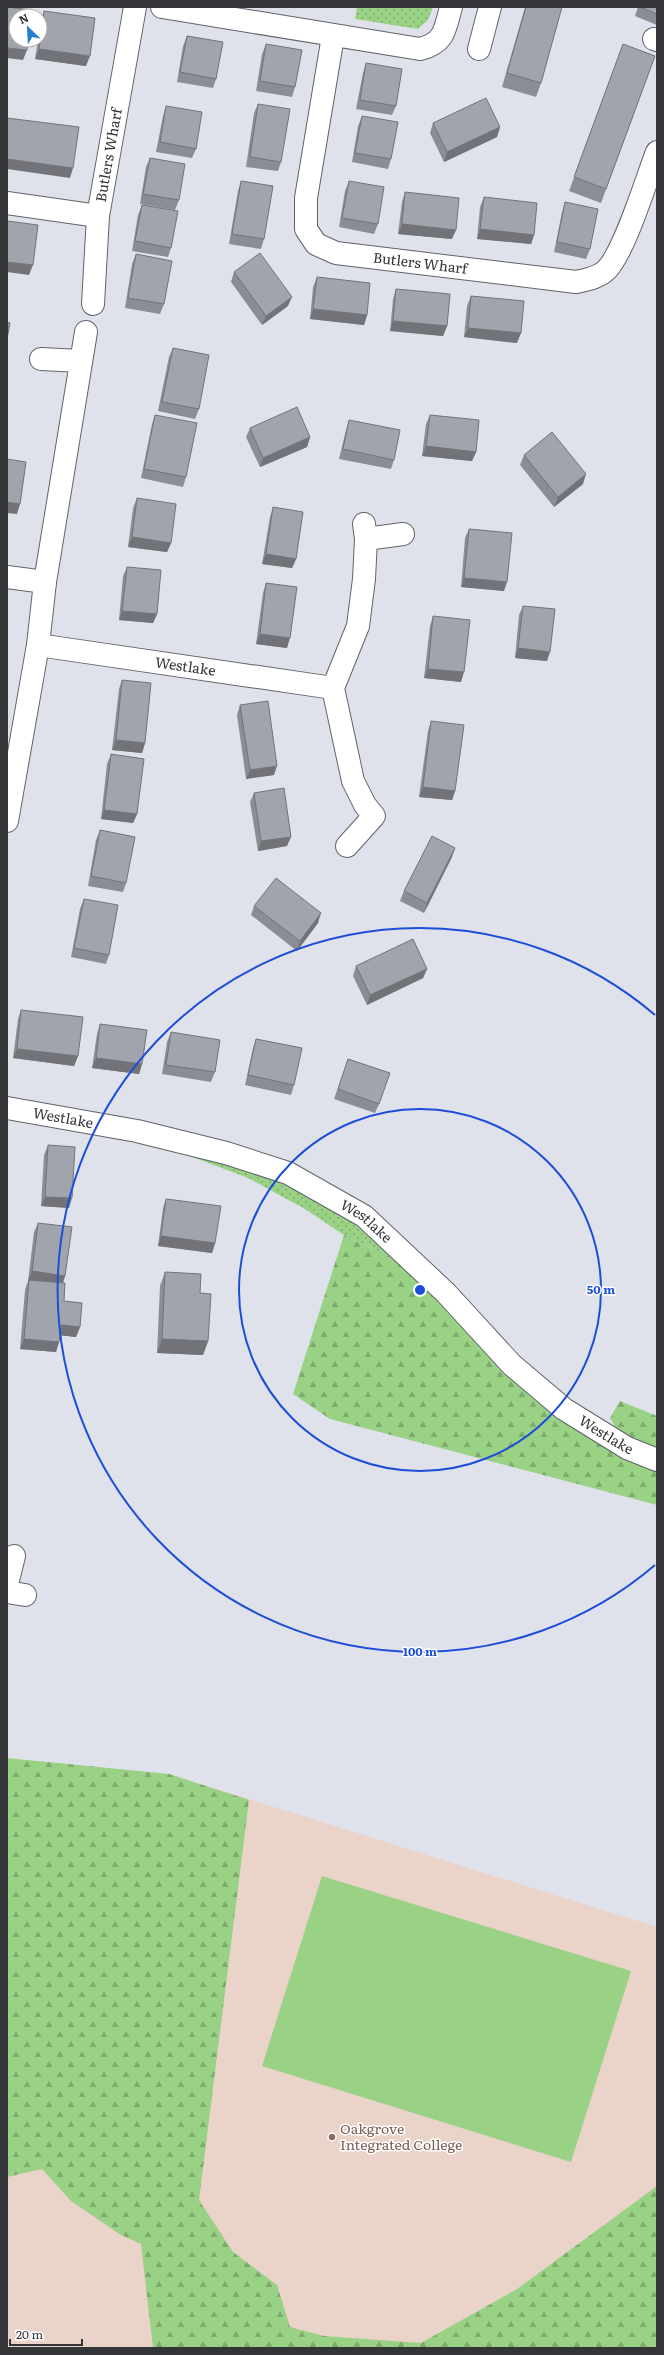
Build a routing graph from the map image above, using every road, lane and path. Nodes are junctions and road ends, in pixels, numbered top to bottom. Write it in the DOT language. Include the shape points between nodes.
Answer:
graph roads {
  1 [pos="135,7"];
  2 [pos="162,7"];
  3 [pos="451,7"];
  4 [pos="486,8"];
  5 [pos="333,36"];
  6 [pos="479,49"];
  7 [pos="657,152"];
  8 [pos="7,203"];
  9 [pos="98,216"];
  10 [pos="93,304"];
  11 [pos="86,332"];
  12 [pos="41,359"];
  13 [pos="81,361"];
  14 [pos="403,534"];
  15 [pos="7,577"];
  16 [pos="44,582"];
  17 [pos="38,645"];
  18 [pos="333,688"];
  19 [pos="7,821"];
  20 [pos="347,846"];
  21 [pos="7,1108"];
  22 [pos="657,1460"];
  23 [pos="14,1556"];
  24 [pos="7,1584"];
  1 -- 9 [label="street, Butlers Wharf"];
  2 -- 5 [label="street"];
  3 -- 5 [label="street" via="443,34 433,46 420,48"];
  4 -- 6 [label="street"];
  5 -- 7 [label="street, Butlers Wharf" via="306,198 306,229 316,244 336,253 576,282 591,279 605,271 617,257"];
  8 -- 9 [label="street"];
  9 -- 10 [label="street, Butlers Wharf"];
  11 -- 13 [label="street"];
  12 -- 13 [label="street"];
  13 -- 16 [label="street"];
  14 -- 18 [label="street" via="365,531 358,626"];
  15 -- 16 [label="street"];
  16 -- 17 [label="street"];
  17 -- 18 [label="street, Westlake"];
  17 -- 19 [label="street"];
  18 -- 20 [label="street" via="353,781 365,805 374,816"];
  21 -- 22 [label="street, Westlake" via="137,1131 226,1153 288,1173 364,1216 446,1293 512,1365 564,1409 627,1448"];
  23 -- 24 [label="street"];
}
